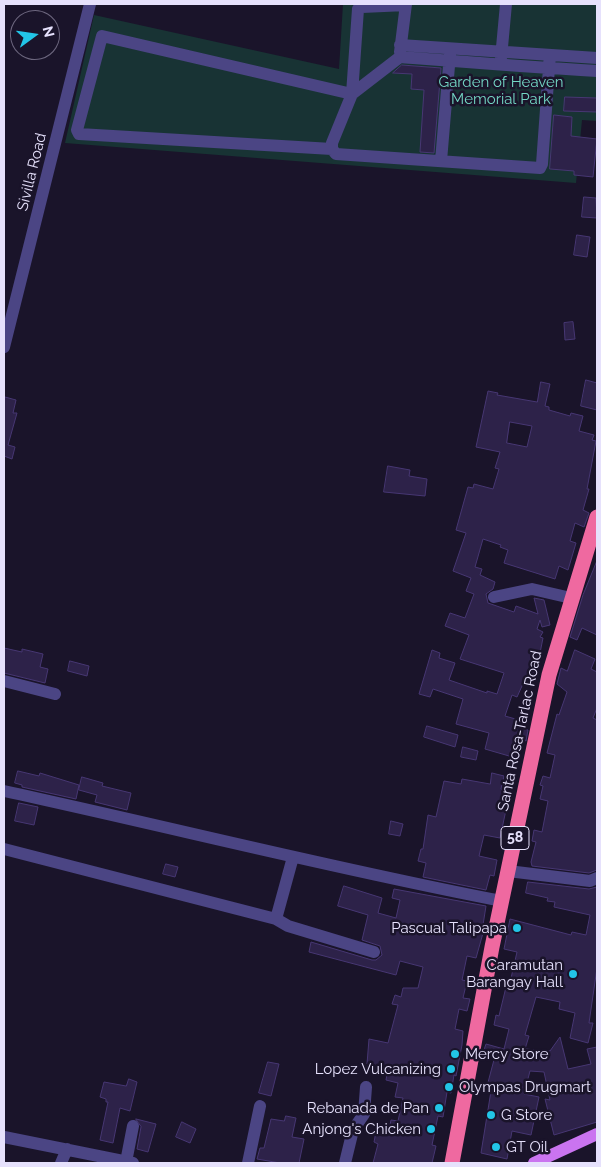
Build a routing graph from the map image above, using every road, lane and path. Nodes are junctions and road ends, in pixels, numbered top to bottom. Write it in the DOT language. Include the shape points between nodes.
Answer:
graph roads {
  1 [pos="90,4"];
  2 [pos="406,4"];
  3 [pos="506,4"];
  4 [pos="451,47"];
  5 [pos="400,51"];
  6 [pos="501,58"];
  7 [pos="597,58"];
  8 [pos="450,61"];
  9 [pos="549,62"];
  10 [pos="597,71"];
  11 [pos="352,94"];
  12 [pos="332,150"];
  13 [pos="441,161"];
  14 [pos="4,347"];
  15 [pos="597,517"];
  16 [pos="494,596"];
  17 [pos="571,598"];
  18 [pos="4,681"];
  19 [pos="56,694"];
  20 [pos="4,791"];
  21 [pos="4,849"];
  22 [pos="292,858"];
  23 [pos="508,871"];
  24 [pos="597,878"];
  25 [pos="502,901"];
  26 [pos="276,919"];
  27 [pos="374,952"];
  28 [pos="366,1087"];
  29 [pos="260,1106"];
  30 [pos="133,1126"];
  31 [pos="597,1134"];
  32 [pos="4,1137"];
  33 [pos="67,1149"];
  34 [pos="130,1162"];
  35 [pos="61,1163"];
  36 [pos="248,1163"];
  37 [pos="345,1163"];
  38 [pos="452,1163"];
  39 [pos="534,1163"];
  1 -- 14 [label="street, Sivilla Road"];
  2 -- 5 [label="street"];
  2 -- 11 [label="street" via="362,6 358,9"];
  3 -- 6 [label="street"];
  4 -- 5 [label="street"];
  4 -- 6 [label="street"];
  4 -- 8 [label="street"];
  5 -- 8 [label="street"];
  5 -- 11 [label="street"];
  6 -- 8 [label="street"];
  6 -- 9 [label="street"];
  7 -- 9 [label="street"];
  8 -- 13 [label="street"];
  9 -- 10 [label="street"];
  9 -- 13 [label="street" via="540,168"];
  11 -- 12 [label="street"];
  11 -- 12 [label="street" via="102,36 77,130 79,134"];
  12 -- 13 [label="street" via="336,154"];
  15 -- 17 [label="highway, Santa Rosa-Tarlac Road / 58"];
  16 -- 17 [label="street" via="532,589"];
  17 -- 23 [label="highway, Santa Rosa-Tarlac Road / 58" via="549,675"];
  18 -- 19 [label="street"];
  20 -- 22 [label="street"];
  21 -- 26 [label="street"];
  22 -- 25 [label="street"];
  22 -- 26 [label="street"];
  23 -- 24 [label="street" via="590,881"];
  23 -- 25 [label="highway, Santa Rosa-Tarlac Road / 58"];
  25 -- 38 [label="highway, Santa Rosa-Tarlac Road / 58"];
  26 -- 27 [label="street" via="288,926"];
  28 -- 37 [label="street" via="364,1114 353,1130"];
  29 -- 36 [label="street"];
  30 -- 34 [label="street"];
  31 -- 39 [label="main road"];
  32 -- 33 [label="street"];
  33 -- 34 [label="street"];
  33 -- 35 [label="street"];
}
